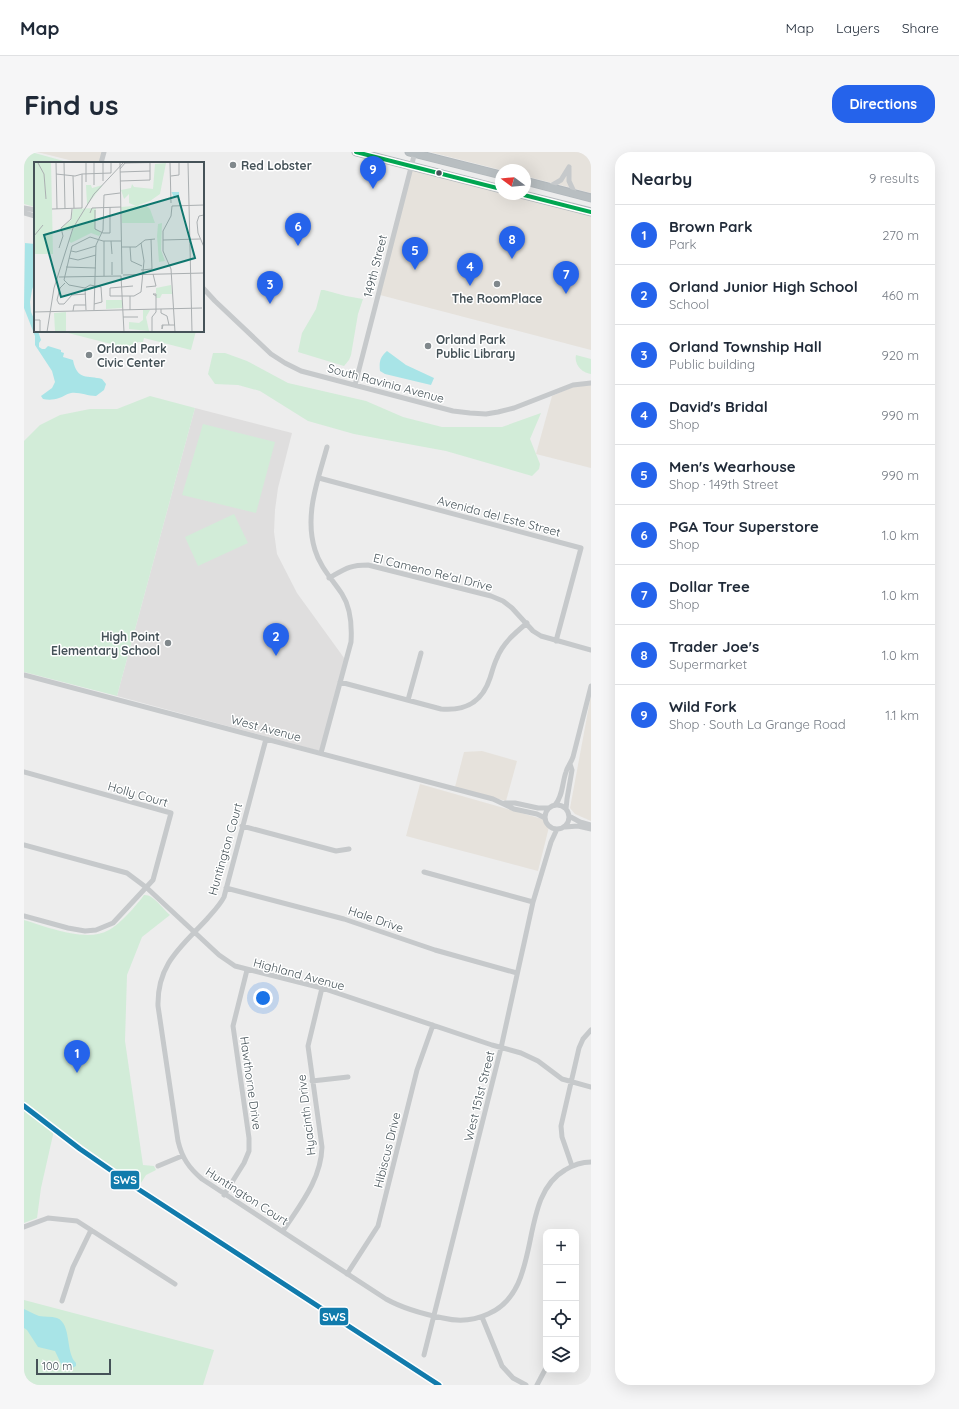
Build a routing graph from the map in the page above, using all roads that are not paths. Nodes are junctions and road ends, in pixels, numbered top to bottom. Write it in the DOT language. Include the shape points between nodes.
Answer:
graph roads {
  1 [pos="104,152"];
  2 [pos="356,152"];
  3 [pos="413,152"];
  4 [pos="101,162"];
  5 [pos="411,166"];
  6 [pos="495,173"];
  7 [pos="531,182"];
  8 [pos="495,187"];
  9 [pos="549,187"];
  10 [pos="575,194"];
  11 [pos="531,197"];
  12 [pos="591,198"];
  13 [pos="24,208"];
  14 [pos="34,210"];
  15 [pos="591,212"];
  16 [pos="24,213"];
  17 [pos="34,216"];
  18 [pos="204,289"];
  19 [pos="591,383"];
  20 [pos="355,385"];
  21 [pos="327,447"];
  22 [pos="318,478"];
  23 [pos="330,578"];
  24 [pos="527,623"];
  25 [pos="556,641"];
  26 [pos="591,650"];
  27 [pos="421,653"];
  28 [pos="24,675"];
  29 [pos="340,682"];
  30 [pos="591,686"];
  31 [pos="408,700"];
  32 [pos="266,739"];
  33 [pos="321,753"];
  34 [pos="570,764"];
  35 [pos="24,772"];
  36 [pos="502,803"];
  37 [pos="555,805"];
  38 [pos="549,808"];
  39 [pos="566,809"];
  40 [pos="569,816"];
  41 [pos="545,818"];
  42 [pos="591,825"];
  43 [pos="242,826"];
  44 [pos="549,826"];
  45 [pos="565,827"];
  46 [pos="557,829"];
  47 [pos="591,829"];
  48 [pos="551,842"];
  49 [pos="24,845"];
  50 [pos="349,850"];
  51 [pos="424,872"];
  52 [pos="147,888"];
  53 [pos="226,888"];
  54 [pos="533,902"];
  55 [pos="24,916"];
  56 [pos="195,932"];
  57 [pos="248,970"];
  58 [pos="517,973"];
  59 [pos="322,988"];
  60 [pos="433,1025"];
  61 [pos="591,1030"];
  62 [pos="501,1048"];
  63 [pos="348,1077"];
  64 [pos="312,1081"];
  65 [pos="571,1082"];
  66 [pos="591,1087"];
  67 [pos="182,1156"];
  68 [pos="591,1162"];
  69 [pos="158,1166"];
  70 [pos="572,1166"];
  71 [pos="224,1194"];
  72 [pos="24,1227"];
  73 [pos="91,1230"];
  74 [pos="283,1231"];
  75 [pos="347,1274"];
  76 [pos="175,1284"];
  77 [pos="62,1301"];
  78 [pos="434,1316"];
  79 [pos="482,1316"];
  80 [pos="424,1355"];
  81 [pos="544,1373"];
  82 [pos="526,1385"];
  83 [pos="538,1385"];
  1 -- 4 [label="street"];
  2 -- 5 [label="highway"];
  3 -- 5 [label="street, 149th Street"];
  3 -- 6 [label="highway"];
  5 -- 8 [label="highway"];
  5 -- 20 [label="street, 149th Street"];
  7 -- 9 [label="highway"];
  9 -- 10 [label="highway"];
  9 -- 10 [label="street" via="561,180 569,167 569,181"];
  10 -- 12 [label="highway"];
  11 -- 15 [label="highway"];
  13 -- 14 [label="street"];
  16 -- 17 [label="street"];
  18 -- 20 [label="street, South Ravinia Avenue" via="271,354 285,364 301,371"];
  19 -- 20 [label="street, South Ravinia Avenue" via="573,385 514,408 486,414 453,412"];
  21 -- 22 [label="street"];
  22 -- 23 [label="street" via="311,533 321,565"];
  22 -- 25 [label="street, Avenida del Este Street" via="581,548"];
  23 -- 24 [label="street, El Cameno Re'al Drive" via="347,567 368,565 491,596 503,601"];
  23 -- 29 [label="street" via="343,595 352,628"];
  24 -- 25 [label="street, El Cameno Re'al Drive" via="541,636"];
  24 -- 31 [label="street" via="502,648 486,689 480,698 470,705 452,710"];
  25 -- 26 [label="street, El Cameno Re'al Drive"];
  27 -- 31 [label="street"];
  28 -- 32 [label="street, West Avenue"];
  29 -- 31 [label="street"];
  29 -- 33 [label="street"];
  30 -- 34 [label="street"];
  32 -- 33 [label="street, West Avenue"];
  32 -- 43 [label="street, Huntington Court"];
  33 -- 36 [label="street, West Avenue"];
  34 -- 37 [label="street" via="566,769 560,798"];
  34 -- 39 [label="street" via="572,770"];
  35 -- 52 [label="street, Holly Court" via="171,813 153,880"];
  36 -- 38 [label="street, West Avenue"];
  36 -- 41 [label="street, West Avenue"];
  37 -- 38 [label="street"];
  37 -- 39 [label="street"];
  38 -- 41 [label="street"];
  39 -- 40 [label="street"];
  40 -- 42 [label="street"];
  40 -- 45 [label="street"];
  41 -- 44 [label="street"];
  43 -- 50 [label="street" via="336,851"];
  43 -- 53 [label="street, Huntington Court"];
  44 -- 46 [label="street"];
  44 -- 48 [label="street, West 151st Street"];
  45 -- 46 [label="street"];
  45 -- 47 [label="street"];
  46 -- 48 [label="street, West 151st Street"];
  48 -- 54 [label="street, West 151st Street"];
  49 -- 52 [label="street, Highland Avenue" via="127,873"];
  51 -- 54 [label="street"];
  52 -- 55 [label="street" via="113,923 96,930 78,930"];
  52 -- 56 [label="street, Highland Avenue"];
  53 -- 56 [label="street, Huntington Court" via="221,902"];
  53 -- 58 [label="street, Hale Drive" via="344,919 435,950"];
  54 -- 58 [label="street, West 151st Street"];
  56 -- 57 [label="street, Highland Avenue" via="227,961"];
  56 -- 67 [label="street, Huntington Court" via="170,959 158,994"];
  57 -- 59 [label="street, Highland Avenue"];
  57 -- 71 [label="street, Hawthorne Drive" via="233,1026 249,1151"];
  58 -- 62 [label="street, West 151st Street"];
  59 -- 60 [label="street, Highland Avenue"];
  59 -- 64 [label="street, Hyacinth Drive" via="308,1046"];
  60 -- 62 [label="street, Highland Avenue"];
  60 -- 75 [label="street, Hibiscus Drive" via="417,1070 378,1226"];
  61 -- 65 [label="street" via="583,1038"];
  62 -- 65 [label="street, Highland Avenue" via="538,1061 558,1077"];
  62 -- 78 [label="street, West 151st Street"];
  63 -- 64 [label="street"];
  64 -- 74 [label="street, Hyacinth Drive" via="322,1147 320,1166 313,1184"];
  65 -- 66 [label="street, Highland Avenue"];
  65 -- 70 [label="street" via="561,1126"];
  67 -- 69 [label="street"];
  67 -- 71 [label="street, Huntington Court" via="197,1175"];
  68 -- 70 [label="street, Huntington Court"];
  70 -- 79 [label="street, Huntington Court" via="560,1173 546,1189 521,1278 513,1292 503,1304"];
  71 -- 74 [label="street, Huntington Court"];
  72 -- 73 [label="street" via="48,1218 77,1221"];
  73 -- 76 [label="street"];
  73 -- 77 [label="street" via="73,1268"];
  74 -- 75 [label="street, Huntington Court"];
  75 -- 78 [label="street, Huntington Court" via="394,1304"];
  78 -- 79 [label="street, Huntington Court" via="458,1321"];
  78 -- 80 [label="street, West 151st Street"];
  79 -- 82 [label="street" via="502,1366 513,1378"];
  81 -- 83 [label="street"];
}
